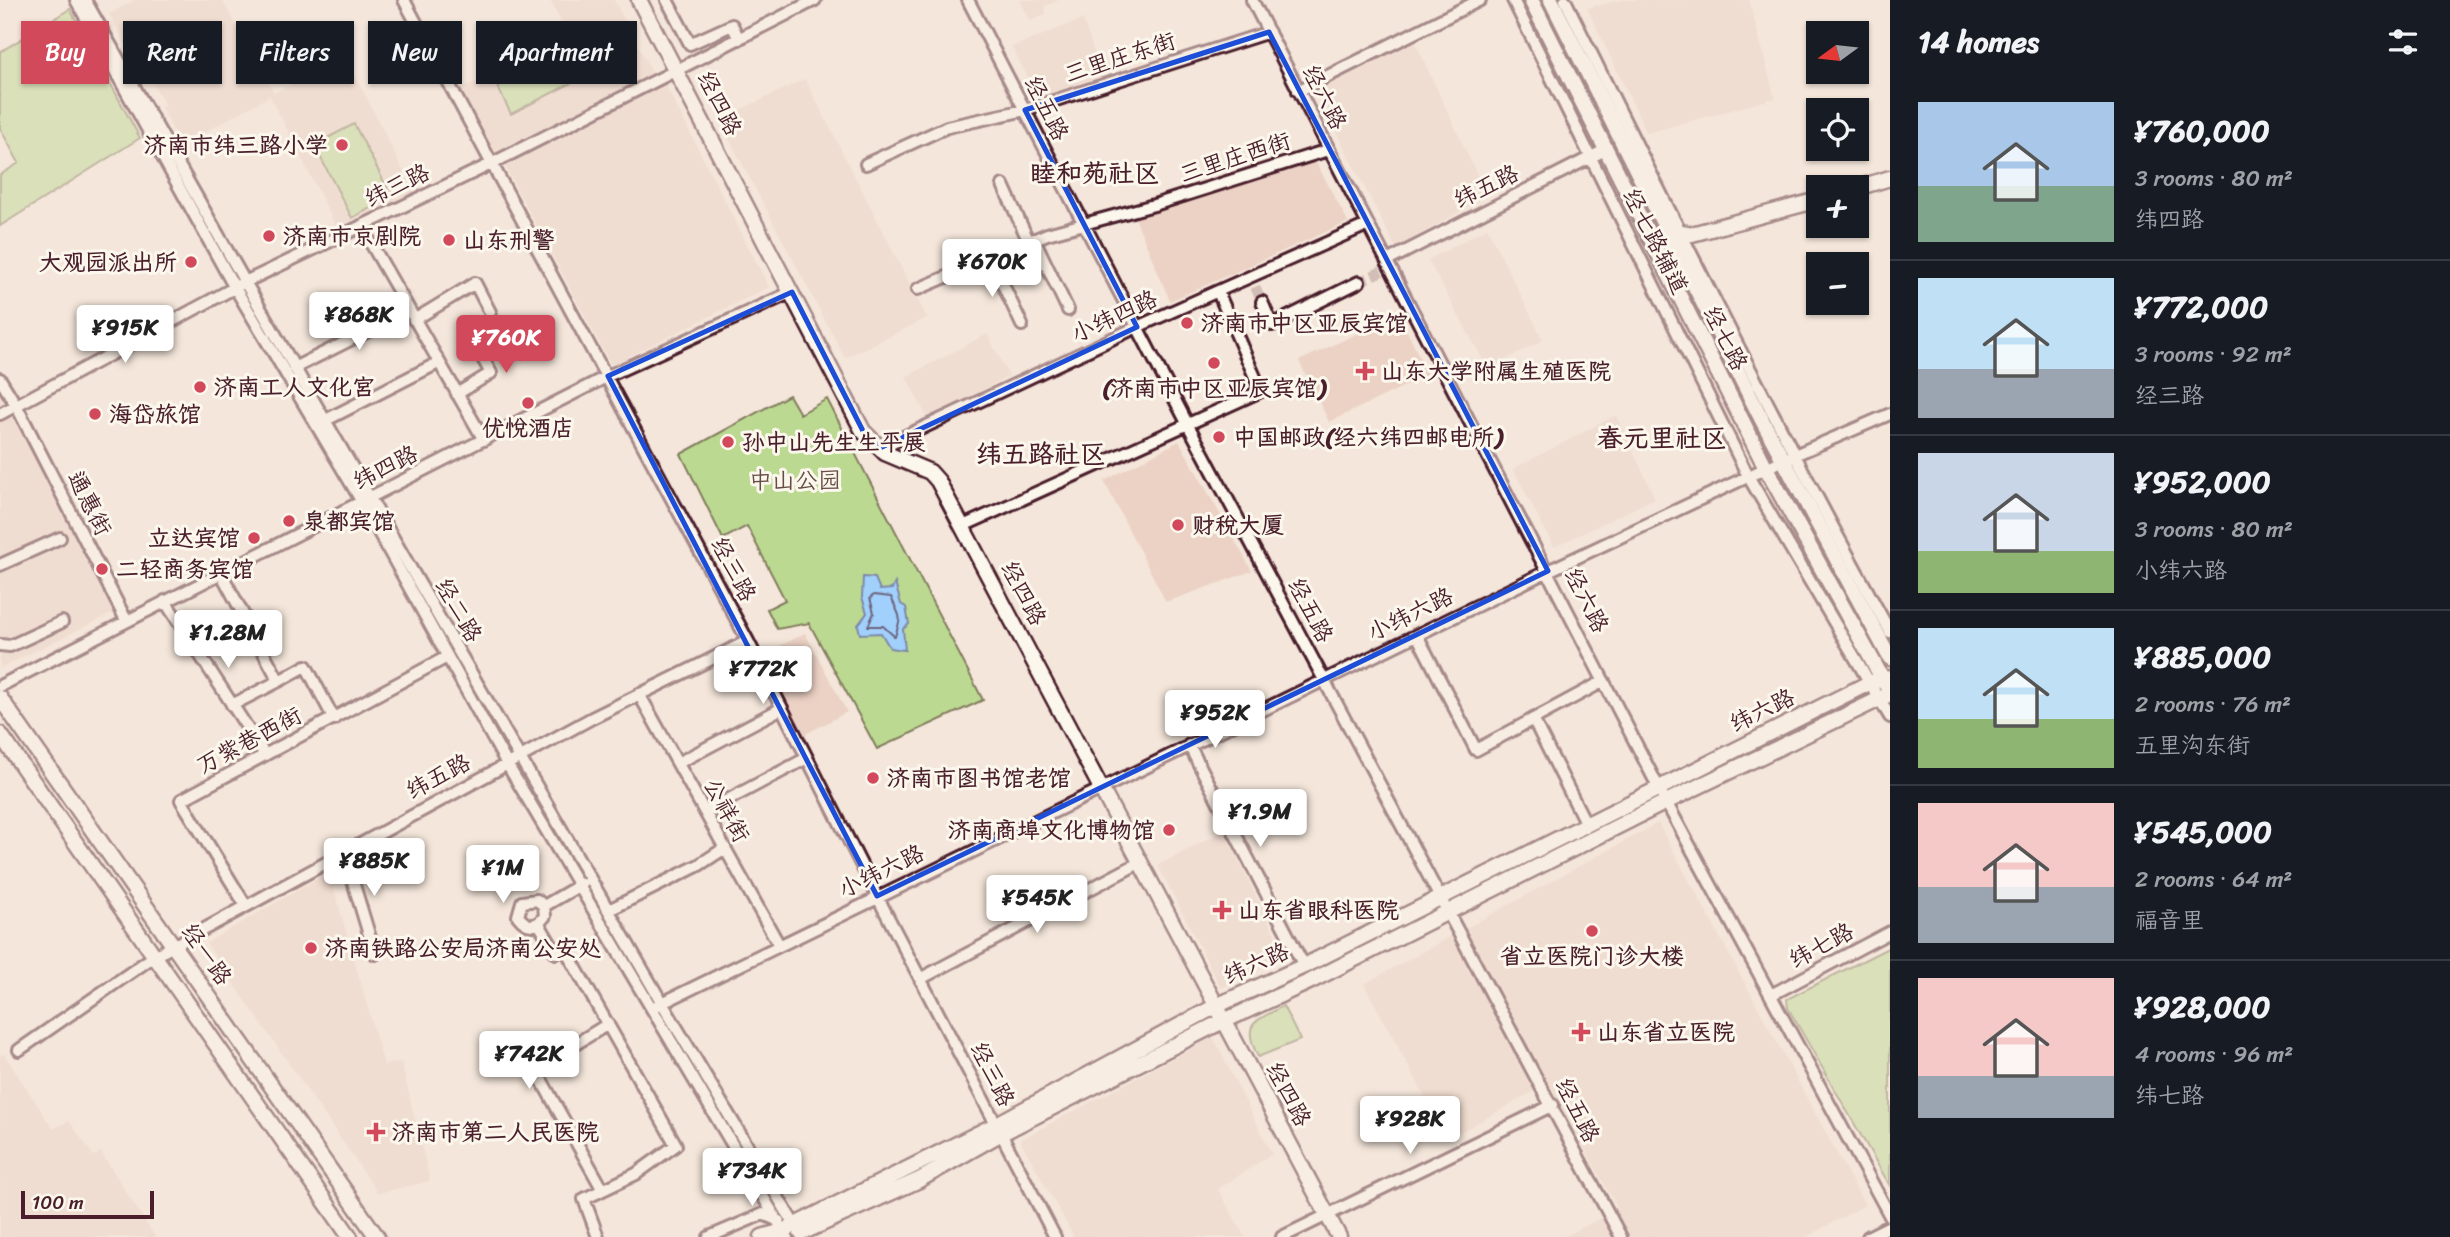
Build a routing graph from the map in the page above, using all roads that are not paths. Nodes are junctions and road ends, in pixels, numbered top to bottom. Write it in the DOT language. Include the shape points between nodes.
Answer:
graph roads {
  1 [pos="76,0"];
  2 [pos="85,0"];
  3 [pos="404,0"];
  4 [pos="639,0"];
  5 [pos="667,0"];
  6 [pos="815,0"];
  7 [pos="968,0"];
  8 [pos="1252,0"];
  9 [pos="1480,0"];
  10 [pos="1513,0"];
  11 [pos="1531,0"];
  12 [pos="1551,0"];
  13 [pos="1565,0"];
  14 [pos="1269,32"];
  15 [pos="739,39"];
  16 [pos="678,71"];
  17 [pos="1298,91"];
  18 [pos="1025,110"];
  19 [pos="1328,150"];
  20 [pos="1605,150"];
  21 [pos="1591,158"];
  22 [pos="491,163"];
  23 [pos="866,164"];
  24 [pos="1890,178"];
  25 [pos="1869,184"];
  26 [pos="1003,185"];
  27 [pos="1806,203"];
  28 [pos="1084,225"];
  29 [pos="1367,225"];
  30 [pos="361,226"];
  31 [pos="1679,239"];
  32 [pos="1031,241"];
  33 [pos="991,259"];
  34 [pos="1386,267"];
  35 [pos="1359,282"];
  36 [pos="239,285"];
  37 [pos="918,289"];
  38 [pos="792,292"];
  39 [pos="1217,292"];
  40 [pos="1262,302"];
  41 [pos="1068,310"];
  42 [pos="490,312"];
  43 [pos="411,315"];
  44 [pos="1021,325"];
  45 [pos="1137,327"];
  46 [pos="469,334"];
  47 [pos="438,363"];
  48 [pos="294,368"];
  49 [pos="608,376"];
  50 [pos="0,379"];
  51 [pos="457,394"];
  52 [pos="16,405"];
  53 [pos="0,414"];
  54 [pos="1890,414"];
  55 [pos="324,421"];
  56 [pos="1187,423"];
  57 [pos="484,440"];
  58 [pos="880,448"];
  59 [pos="1788,458"];
  60 [pos="1766,468"];
  61 [pos="1748,476"];
  62 [pos="366,500"];
  63 [pos="963,526"];
  64 [pos="60,538"];
  65 [pos="0,565"];
  66 [pos="1548,571"];
  67 [pos="221,573"];
  68 [pos="165,601"];
  69 [pos="126,621"];
  70 [pos="62,622"];
  71 [pos="1890,632"];
  72 [pos="1417,635"];
  73 [pos="748,641"];
  74 [pos="0,645"];
  75 [pos="447,657"];
  76 [pos="1890,658"];
  77 [pos="1325,679"];
  78 [pos="1881,679"];
  79 [pos="279,681"];
  80 [pos="1604,681"];
  81 [pos="0,686"];
  82 [pos="639,694"];
  83 [pos="1887,696"];
  84 [pos="0,698"];
  85 [pos="232,705"];
  86 [pos="782,708"];
  87 [pos="1890,717"];
  88 [pos="334,719"];
  89 [pos="1533,719"];
  90 [pos="3,740"];
  91 [pos="1189,745"];
  92 [pos="265,755"];
  93 [pos="520,757"];
  94 [pos="807,758"];
  95 [pos="678,763"];
  96 [pos="507,764"];
  97 [pos="1659,786"];
  98 [pos="1099,789"];
  99 [pos="1666,802"];
  100 [pos="705,812"];
  101 [pos="1586,824"];
  102 [pos="725,848"];
  103 [pos="344,852"];
  104 [pos="1139,863"];
  105 [pos="591,879"];
  106 [pos="579,886"];
  107 [pos="877,897"];
  108 [pos="1439,898"];
  109 [pos="246,906"];
  110 [pos="544,906"];
  111 [pos="609,909"];
  112 [pos="1447,912"];
  113 [pos="539,924"];
  114 [pos="1890,932"];
  115 [pos="779,945"];
  116 [pos="174,946"];
  117 [pos="375,954"];
  118 [pos="153,957"];
  119 [pos="1304,966"];
  120 [pos="920,979"];
  121 [pos="1771,995"];
  122 [pos="657,1006"];
  123 [pos="1216,1006"];
  124 [pos="1224,1022"];
  125 [pos="608,1024"];
  126 [pos="19,1050"];
  127 [pos="1553,1105"];
  128 [pos="998,1129"];
  129 [pos="603,1190"];
  130 [pos="1327,1213"];
  131 [pos="1890,1216"];
  132 [pos="1890,1226"];
  133 [pos="787,1233"];
  134 [pos="350,1237"];
  135 [pos="377,1237"];
  136 [pos="598,1237"];
  137 [pos="709,1237"];
  138 [pos="1055,1237"];
  139 [pos="1282,1237"];
  140 [pos="1339,1237"];
  141 [pos="1621,1237"];
  142 [pos="1868,1237"];
  1 -- 36 [label="street, 经二路"];
  2 -- 36 [label="street, 经二路"];
  3 -- 22 [label="street, 经三路"];
  4 -- 16 [label="main road, 经四路"];
  5 -- 15 [label="street" via="690,44 733,26"];
  6 -- 15 [label="street, 纬三路"];
  7 -- 18 [label="street, 经五路"];
  8 -- 14 [label="street, 经六路"];
  9 -- 17 [label="street"];
  10 -- 21 [label="street, 经七路辅道"];
  11 -- 20 [label="main road, 经七路"];
  12 -- 31 [label="main road, 经七路"];
  13 -- 31 [label="street, 经七路辅道"];
  14 -- 17 [label="street, 经六路"];
  14 -- 18 [label="street, 三里庄东街"];
  15 -- 16 [label="street, 纬三路"];
  16 -- 22 [label="street, 纬三路"];
  16 -- 38 [label="main road, 经四路"];
  17 -- 19 [label="street, 经六路"];
  18 -- 23 [label="street, 三里庄东街" via="947,127"];
  18 -- 28 [label="street, 经五路"];
  19 -- 28 [label="street, 三里庄西街"];
  19 -- 29 [label="street, 经六路"];
  20 -- 21 [label="street, 纬五路"];
  20 -- 60 [label="main road, 经七路"];
  21 -- 34 [label="street, 纬五路"];
  21 -- 61 [label="street, 经七路辅道"];
  22 -- 30 [label="street, 纬三路"];
  22 -- 49 [label="street, 经三路"];
  24 -- 25 [label="main road"];
  26 -- 32 [label="street"];
  27 -- 31 [label="main road"];
  28 -- 32 [label="street, 三里庄西街"];
  28 -- 45 [label="street, 经五路"];
  29 -- 34 [label="street, 经六路"];
  29 -- 39 [label="street, 小纬四路" via="1253,282"];
  30 -- 36 [label="street, 纬三路"];
  30 -- 43 [label="street"];
  31 -- 59 [label="main road, 经七路"];
  32 -- 33 [label="street, 三里庄西街"];
  32 -- 41 [label="street"];
  33 -- 37 [label="street, 三里庄西街"];
  33 -- 44 [label="street"];
  34 -- 66 [label="street, 经六路"];
  35 -- 40 [label="street" via="1272,325"];
  36 -- 48 [label="street, 经二路"];
  36 -- 52 [label="street, 纬三路"];
  36 -- 62 [label="street, 经二路"];
  38 -- 49 [label="street, 纬四路"];
  38 -- 58 [label="main road, 经四路" via="863,431"];
  39 -- 45 [label="street, 小纬四路"];
  39 -- 56 [label="street" via="1261,391"];
  42 -- 43 [label="street" via="475,283"];
  43 -- 47 [label="street"];
  43 -- 48 [label="street"];
  45 -- 56 [label="street, 经五路"];
  45 -- 58 [label="street, 小纬四路"];
  46 -- 51 [label="street" via="491,373"];
  47 -- 51 [label="street"];
  47 -- 55 [label="street"];
  48 -- 55 [label="street, 经二路"];
  49 -- 57 [label="street, 纬四路"];
  49 -- 73 [label="street, 经三路"];
  50 -- 52 [label="street, 通惠街"];
  51 -- 57 [label="street"];
  52 -- 53 [label="street, 纬三路"];
  52 -- 69 [label="street, 通惠街"];
  54 -- 59 [label="street, 小纬六路"];
  55 -- 62 [label="street, 经二路"];
  56 -- 63 [label="street"];
  56 -- 77 [label="street, 经五路"];
  57 -- 62 [label="street, 纬四路"];
  58 -- 63 [label="main road, 经四路" via="930,472"];
  59 -- 60 [label="street, 小纬六路"];
  59 -- 71 [label="street"];
  59 -- 76 [label="main road, 经七路"];
  60 -- 61 [label="street, 小纬六路"];
  60 -- 78 [label="main road, 经七路"];
  61 -- 66 [label="street, 小纬六路"];
  61 -- 78 [label="street, 经七路辅道"];
  62 -- 67 [label="street, 纬四路"];
  62 -- 75 [label="street, 经二路"];
  62 -- 93 [label="street, 经二路"];
  63 -- 98 [label="main road, 经四路"];
  64 -- 65 [label="street"];
  66 -- 72 [label="street, 小纬六路"];
  66 -- 80 [label="street, 经六路"];
  67 -- 68 [label="street, 纬四路"];
  67 -- 79 [label="street"];
  68 -- 69 [label="street, 纬四路"];
  68 -- 85 [label="street"];
  69 -- 81 [label="street, 纬四路"];
  70 -- 74 [label="street" via="10,646"];
  72 -- 77 [label="street, 小纬六路"];
  72 -- 89 [label="street" via="1476,750"];
  73 -- 82 [label="street, 纬五路"];
  73 -- 86 [label="street, 经三路"];
  75 -- 88 [label="street, 万紫巷西街"];
  75 -- 96 [label="street, 经二路"];
  77 -- 91 [label="street, 小纬六路"];
  77 -- 108 [label="street, 经五路"];
  78 -- 83 [label="main road, 经七路"];
  78 -- 97 [label="main road, 纬六路"];
  79 -- 85 [label="street"];
  79 -- 88 [label="street" via="306,666"];
  80 -- 89 [label="street"];
  80 -- 97 [label="street, 经六路"];
  82 -- 93 [label="street, 纬五路"];
  82 -- 95 [label="street, 公祥街"];
  83 -- 87 [label="street"];
  83 -- 99 [label="main road, 纬六路"];
  84 -- 116 [label="main road, 经一路"];
  85 -- 92 [label="street"];
  86 -- 94 [label="street, 经三路"];
  86 -- 95 [label="street"];
  88 -- 92 [label="street, 万紫巷西街"];
  89 -- 101 [label="street"];
  90 -- 118 [label="main road, 经一路"];
  91 -- 98 [label="street, 小纬六路"];
  91 -- 119 [label="street"];
  92 -- 109 [label="street, 万紫巷西街" via="181,800"];
  93 -- 96 [label="street, 纬五路"];
  93 -- 105 [label="street, 经二路"];
  94 -- 100 [label="street"];
  94 -- 107 [label="street, 经三路"];
  95 -- 100 [label="street, 公祥街"];
  96 -- 103 [label="street, 纬五路"];
  96 -- 106 [label="street, 经二路"];
  97 -- 99 [label="street, 经六路"];
  97 -- 101 [label="main road, 纬六路"];
  98 -- 104 [label="main road, 经四路"];
  98 -- 107 [label="street, 小纬六路"];
  99 -- 112 [label="main road, 纬六路"];
  99 -- 121 [label="street, 经六路"];
  100 -- 102 [label="street, 公祥街"];
  101 -- 108 [label="main road, 纬六路"];
  102 -- 111 [label="street"];
  102 -- 115 [label="street, 公祥街"];
  103 -- 109 [label="street, 纬五路"];
  103 -- 117 [label="street"];
  104 -- 120 [label="street"];
  104 -- 123 [label="main road, 经四路"];
  105 -- 106 [label="street"];
  105 -- 111 [label="street, 经二路"];
  106 -- 110 [label="street"];
  106 -- 122 [label="street, 经二路"];
  107 -- 115 [label="street, 小纬六路"];
  107 -- 120 [label="street, 经三路"];
  108 -- 112 [label="street, 经五路"];
  108 -- 119 [label="main road, 纬六路"];
  109 -- 116 [label="street, 纬五路"];
  110 -- 113 [label="street" via="545,916"];
  110 -- 113 [label="street" via="531,899 518,908 523,924"];
  111 -- 122 [label="street, 经二路"];
  112 -- 124 [label="main road, 纬六路"];
  112 -- 127 [label="street, 经五路"];
  113 -- 125 [label="street" via="555,953 564,947"];
  114 -- 121 [label="street, 纬七路"];
  115 -- 122 [label="street, 小纬六路"];
  116 -- 118 [label="street, 纬五路"];
  116 -- 135 [label="main road, 经一路"];
  118 -- 126 [label="street, 纬五路"];
  118 -- 134 [label="main road, 经一路"];
  119 -- 123 [label="main road, 纬六路"];
  120 -- 128 [label="street, 经三路"];
  121 -- 131 [label="street, 经六路"];
  122 -- 133 [label="street, 经二路"];
  122 -- 133 [label="street, 经二路"];
  123 -- 124 [label="main road, 经四路"];
  123 -- 128 [label="main road, 纬六路"];
  124 -- 128 [label="main road, 纬六路"];
  124 -- 130 [label="main road, 经四路"];
  125 -- 129 [label="street" via="540,1066 538,1074"];
  125 -- 129 [label="street" via="676,1145 636,1174"];
  127 -- 130 [label="street"];
  127 -- 141 [label="street, 经五路"];
  128 -- 133 [label="main road, 纬六路"];
  128 -- 138 [label="street, 经三路"];
  129 -- 136 [label="street" via="584,1199"];
  130 -- 139 [label="street"];
  130 -- 140 [label="main road, 经四路"];
  132 -- 142 [label="street"];
  133 -- 137 [label="street, 纬六路" via="763,1214"];
}
